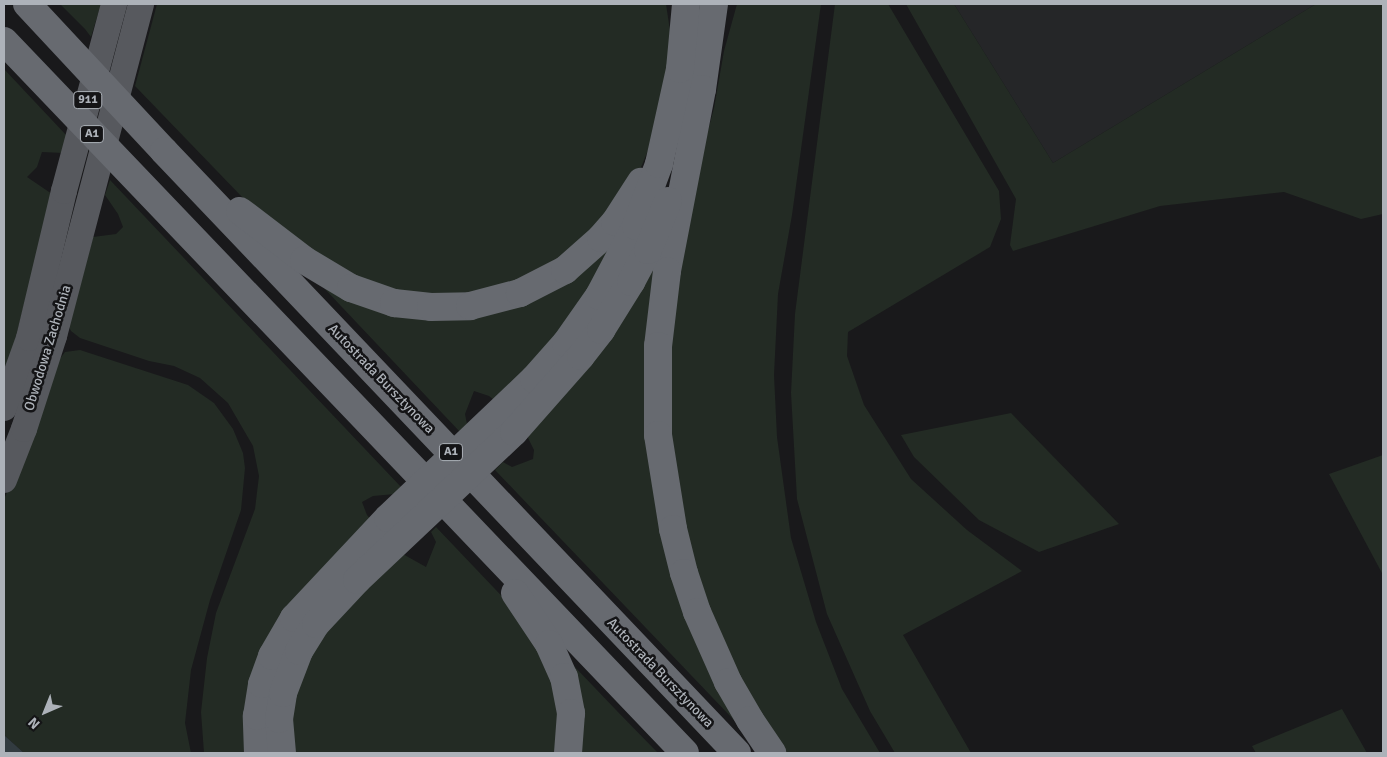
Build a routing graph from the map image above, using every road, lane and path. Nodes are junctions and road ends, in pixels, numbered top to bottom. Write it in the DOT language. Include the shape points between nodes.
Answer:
graph roads {
  1 [pos="27,4"];
  2 [pos="141,4"];
  3 [pos="686,4"];
  4 [pos="714,4"];
  5 [pos="113,7"];
  6 [pos="4,41"];
  7 [pos="678,142"];
  8 [pos="164,151"];
  9 [pos="4,408"];
  10 [pos="4,480"];
  11 [pos="469,526"];
  12 [pos="397,527"];
  13 [pos="258,753"];
  14 [pos="282,753"];
  15 [pos="568,753"];
  16 [pos="685,753"];
  17 [pos="737,753"];
  18 [pos="772,753"];
  1 -- 8 [label="highway, Autostrada Bursztynowa / A1"];
  2 -- 10 [label="main road, Obwodowa Zachodnia / 911" via="54,336"];
  3 -- 7 [label="highway"];
  4 -- 7 [label="highway" via="710,44"];
  5 -- 9 [label="main road, Obwodowa Zachodnia / 911" via="29,338"];
  6 -- 11 [label="highway, A1"];
  7 -- 8 [label="highway" via="637,189 615,222 572,265 533,288 504,298 470,306 444,307 394,303 332,279"];
  7 -- 12 [label="highway" via="648,250 616,308 581,356"];
  7 -- 18 [label="highway" via="658,346 658,434 662,465 673,529 698,612 728,682"];
  8 -- 17 [label="highway, Autostrada Bursztynowa / A1"];
  11 -- 15 [label="highway" via="555,655 564,677 571,713"];
  11 -- 16 [label="highway, A1"];
  12 -- 13 [label="highway" via="316,593 278,643 266,670 259,701"];
  12 -- 14 [label="highway" via="316,624 299,651 286,682 281,705"];
}
